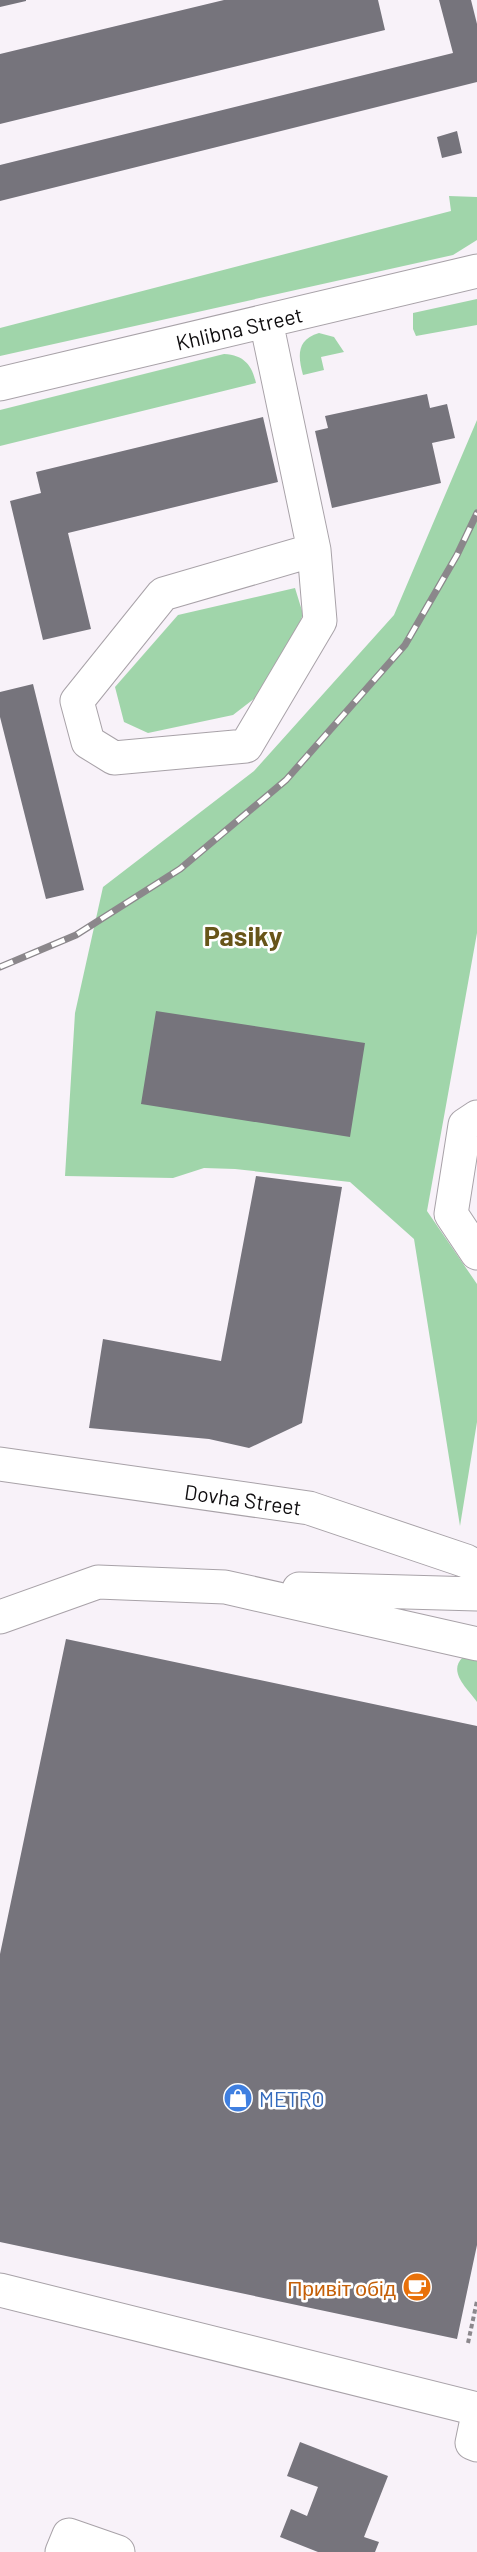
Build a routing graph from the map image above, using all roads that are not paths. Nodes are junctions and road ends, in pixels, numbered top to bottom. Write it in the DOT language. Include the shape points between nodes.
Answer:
graph roads {
  1 [pos="477,271"];
  2 [pos="266,321"];
  3 [pos="0,384"];
  4 [pos="314,550"];
  5 [pos="477,1117"];
  6 [pos="477,1253"];
  7 [pos="0,1464"];
  8 [pos="477,1568"];
  9 [pos="225,1587"];
  10 [pos="477,1594"];
  11 [pos="0,1617"];
  12 [pos="477,1644"];
  13 [pos="0,2290"];
  14 [pos="477,2409"];
  15 [pos="477,2419"];
  16 [pos="477,2445"];
  17 [pos="62,2552"];
  18 [pos="118,2552"];
  1 -- 2 [label="street, Khlibna Street"];
  2 -- 3 [label="street, Khlibna Street"];
  2 -- 4 [label="street"];
  4 -- 4 [label="street" via="163,594 77,702 88,742 114,758 246,746 320,621"];
  5 -- 6 [label="street" via="465,1125 451,1214"];
  7 -- 8 [label="street, Dovha Street" via="309,1508"];
  9 -- 10 [label="street"];
  9 -- 11 [label="street" via="98,1582"];
  9 -- 12 [label="street"];
  13 -- 14 [label="street"];
  15 -- 16 [label="street" via="472,2443"];
  17 -- 18 [label="street" via="69,2535"];
}
